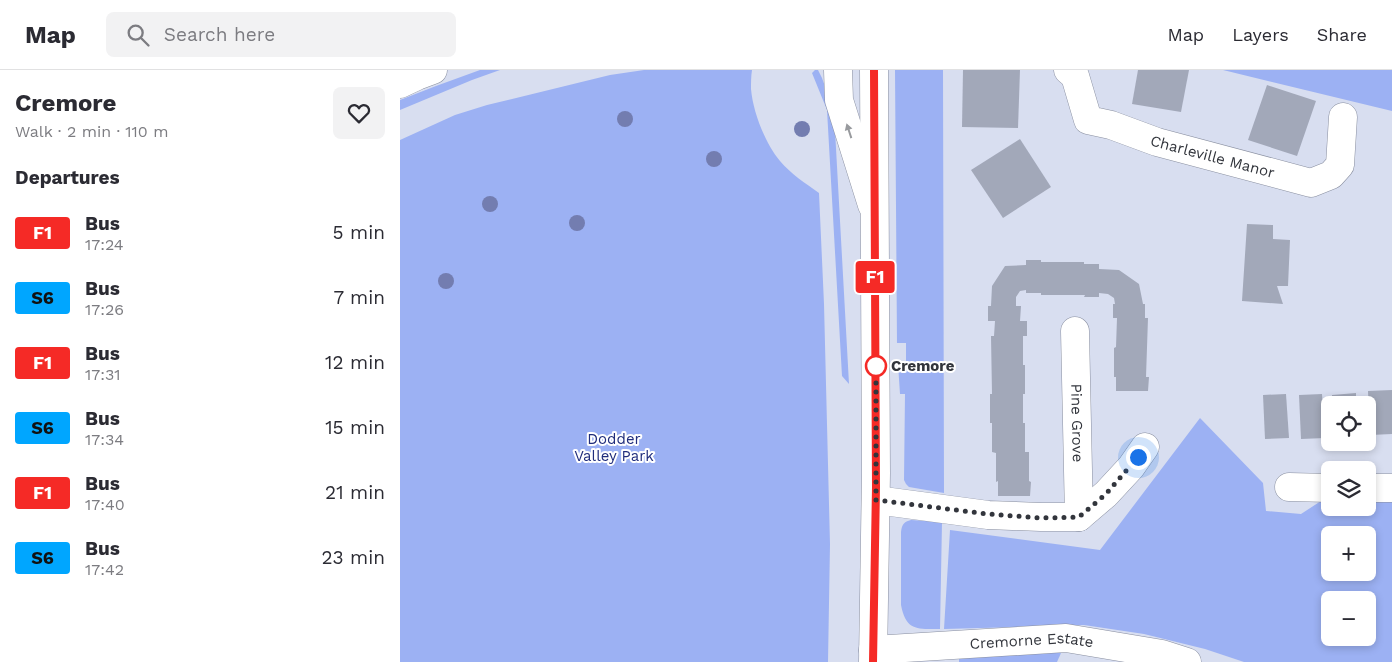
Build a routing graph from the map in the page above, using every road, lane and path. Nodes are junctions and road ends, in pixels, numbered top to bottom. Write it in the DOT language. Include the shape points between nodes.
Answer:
graph roads {
  1 [pos="433,70"];
  2 [pos="838,70"];
  3 [pos="874,70"];
  4 [pos="1068,70"];
  5 [pos="400,84"];
  6 [pos="1343,117"];
  7 [pos="874,211"];
  8 [pos="1075,331"];
  9 [pos="1145,447"];
  10 [pos="1290,488"];
  11 [pos="1321,488"];
  12 [pos="1376,488"];
  13 [pos="1392,488"];
  14 [pos="876,500"];
  15 [pos="1079,517"];
  16 [pos="873,656"];
  17 [pos="1187,662"];
  1 -- 5 [label="street"];
  7 -- 2 [label="street, one-way" via="839,100"];
  3 -- 7 [label="street"];
  4 -- 6 [label="street, Charleville Manor" via="1075,76 1088,120 1311,183 1331,175 1340,165"];
  7 -- 14 [label="street"];
  8 -- 15 [label="street, Pine Grove"];
  9 -- 15 [label="street" via="1106,494"];
  10 -- 11 [label="street"];
  12 -- 13 [label="street"];
  14 -- 15 [label="street" via="988,514"];
  14 -- 16 [label="street"];
  16 -- 17 [label="street, Cremorne Estate" via="1066,638 1162,654"];
}
